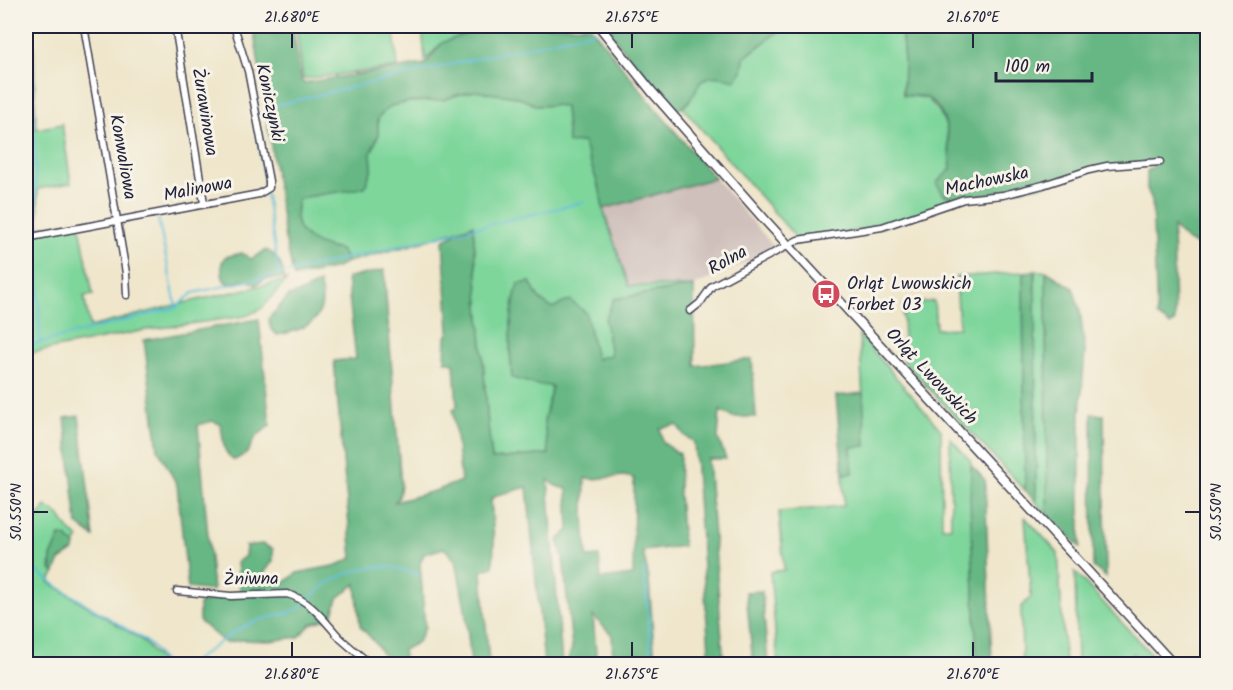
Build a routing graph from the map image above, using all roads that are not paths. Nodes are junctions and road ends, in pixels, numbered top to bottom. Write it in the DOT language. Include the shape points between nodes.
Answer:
graph roads {
  1 [pos="84,26"];
  2 [pos="175,26"];
  3 [pos="234,26"];
  4 [pos="599,26"];
  5 [pos="1160,162"];
  6 [pos="269,188"];
  7 [pos="204,203"];
  8 [pos="117,221"];
  9 [pos="26,238"];
  10 [pos="789,246"];
  11 [pos="127,295"];
  12 [pos="690,311"];
  13 [pos="177,591"];
  14 [pos="370,664"];
  15 [pos="1173,664"];
  1 -- 8 [label="street, Konwaliowa"];
  2 -- 7 [label="street, Żurawinowa"];
  3 -- 6 [label="street, Koniczynki" via="248,71"];
  4 -- 10 [label="street, Orląt Lwowskich" via="668,111"];
  5 -- 10 [label="street, Machowska" via="1089,170 1003,195 964,199 882,227 798,240"];
  6 -- 7 [label="street, Malinowa" via="259,194"];
  7 -- 8 [label="street, Malinowa"];
  8 -- 9 [label="street, Malinowa"];
  8 -- 11 [label="street, Konwaliowa"];
  10 -- 12 [label="street, Rolna" via="711,286"];
  10 -- 15 [label="street, Orląt Lwowskich"];
  13 -- 14 [label="street, Żniwna" via="294,596 308,603"];
}
